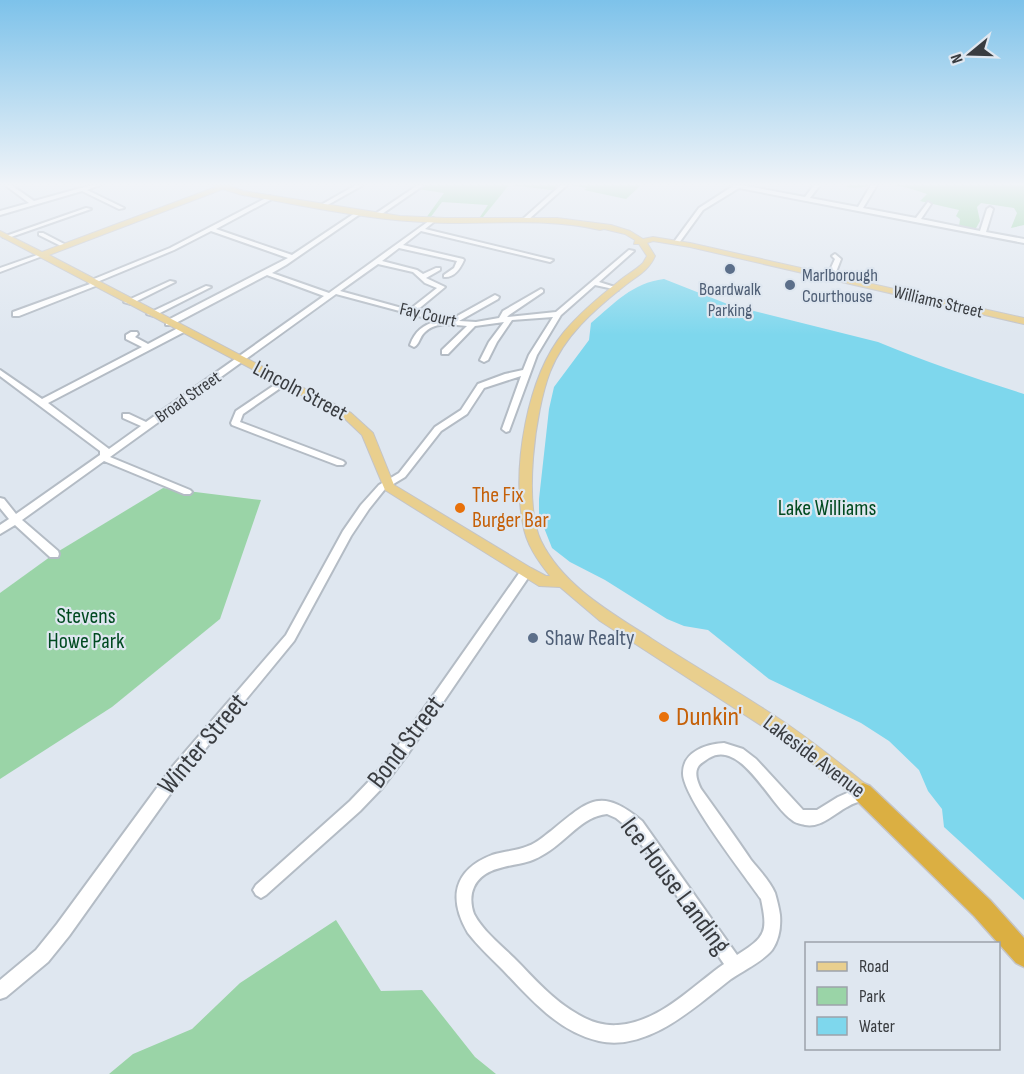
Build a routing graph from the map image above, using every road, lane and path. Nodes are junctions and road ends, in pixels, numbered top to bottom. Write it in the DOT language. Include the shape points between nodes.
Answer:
graph roads {
  1 [pos="3,235"];
  2 [pos="43,235"];
  3 [pos="94,235"];
  4 [pos="199,235"];
  5 [pos="228,235"];
  6 [pos="326,235"];
  7 [pos="416,235"];
  8 [pos="433,235"];
  9 [pos="621,235"];
  10 [pos="623,235"];
  11 [pos="645,235"];
  12 [pos="682,235"];
  13 [pos="993,235"];
  14 [pos="1024,241"];
  15 [pos="677,242"];
  16 [pos="639,245"];
  17 [pos="65,246"];
  18 [pos="400,246"];
  19 [pos="455,247"];
  20 [pos="836,254"];
  21 [pos="42,255"];
  22 [pos="446,257"];
  23 [pos="292,258"];
  24 [pos="461,260"];
  25 [pos="550,260"];
  26 [pos="378,262"];
  27 [pos="438,269"];
  28 [pos="0,270"];
  29 [pos="267,273"];
  30 [pos="828,274"];
  31 [pos="446,276"];
  32 [pos="421,278"];
  33 [pos="172,282"];
  34 [pos="93,283"];
  35 [pos="594,283"];
  36 [pos="619,285"];
  37 [pos="208,287"];
  38 [pos="541,291"];
  39 [pos="333,294"];
  40 [pos="495,297"];
  41 [pos="128,302"];
  42 [pos="412,311"];
  43 [pos="151,314"];
  44 [pos="558,314"];
  45 [pos="16,315"];
  46 [pos="510,318"];
  47 [pos="501,320"];
  48 [pos="1024,321"];
  49 [pos="448,322"];
  50 [pos="169,323"];
  51 [pos="473,324"];
  52 [pos="181,330"];
  53 [pos="134,334"];
  54 [pos="414,345"];
  55 [pos="148,347"];
  56 [pos="445,352"];
  57 [pos="241,359"];
  58 [pos="484,360"];
  59 [pos="0,372"];
  60 [pos="527,372"];
  61 [pos="285,382"];
  62 [pos="42,403"];
  63 [pos="126,416"];
  64 [pos="147,426"];
  65 [pos="506,429"];
  66 [pos="106,454"];
  67 [pos="340,462"];
  68 [pos="387,484"];
  69 [pos="187,492"];
  70 [pos="0,501"];
  71 [pos="15,519"];
  72 [pos="0,530"];
  73 [pos="54,554"];
  74 [pos="526,572"];
  75 [pos="562,581"];
  76 [pos="863,793"];
  77 [pos="261,890"];
  78 [pos="1024,956"];
  79 [pos="735,966"];
  80 [pos="0,991"];
  1 -- 21 [label="main road, Lincoln Street"];
  2 -- 17 [label="street"];
  3 -- 17 [label="main road"];
  4 -- 34 [label="street"];
  5 -- 23 [label="street"];
  6 -- 23 [label="street"];
  7 -- 18 [label="street, Broad Street"];
  8 -- 19 [label="street"];
  9 -- 16 [label="main road"];
  10 -- 16 [label="main road"];
  11 -- 15 [label="main road"];
  12 -- 15 [label="street"];
  13 -- 14 [label="street"];
  15 -- 16 [label="main road, Williams Street"];
  15 -- 30 [label="main road, Williams Street"];
  16 -- 35 [label="street"];
  16 -- 36 [label="main road, Lakeside Avenue" via="640,263"];
  17 -- 21 [label="main road"];
  18 -- 22 [label="street"];
  18 -- 26 [label="street, Broad Street"];
  19 -- 22 [label="street"];
  19 -- 24 [label="street"];
  19 -- 25 [label="street"];
  20 -- 30 [label="street" via="833,272"];
  21 -- 28 [label="street"];
  21 -- 34 [label="main road, Lincoln Street"];
  22 -- 24 [label="street"];
  23 -- 29 [label="street"];
  24 -- 31 [label="street" via="457,269"];
  26 -- 32 [label="street" via="415,271"];
  26 -- 39 [label="street, Broad Street"];
  27 -- 32 [label="street"];
  29 -- 39 [label="street, Fay Court"];
  29 -- 50 [label="street"];
  30 -- 48 [label="main road, Williams Street"];
  32 -- 42 [label="street" via="442,287"];
  33 -- 41 [label="street"];
  34 -- 41 [label="main road, Lincoln Street"];
  34 -- 45 [label="street"];
  35 -- 36 [label="street"];
  35 -- 44 [label="street"];
  36 -- 75 [label="main road, Lakeside Avenue" via="559,345 545,370 536,402 525,481 527,520 537,547"];
  37 -- 43 [label="street"];
  38 -- 47 [label="street"];
  39 -- 42 [label="street, Fay Court"];
  39 -- 57 [label="street, Broad Street"];
  40 -- 49 [label="street"];
  41 -- 43 [label="main road, Lincoln Street"];
  42 -- 49 [label="street, Fay Court"];
  43 -- 50 [label="main road, Lincoln Street"];
  44 -- 46 [label="street, Fay Court"];
  44 -- 60 [label="street" via="540,340"];
  46 -- 47 [label="street, Fay Court"];
  46 -- 58 [label="street"];
  47 -- 51 [label="street, Fay Court"];
  49 -- 51 [label="street, Fay Court"];
  49 -- 54 [label="street" via="424,328"];
  50 -- 52 [label="main road, Lincoln Street"];
  51 -- 56 [label="street"];
  52 -- 55 [label="street"];
  52 -- 57 [label="main road, Lincoln Street"];
  53 -- 55 [label="street" via="129,337"];
  55 -- 62 [label="street"];
  57 -- 61 [label="main road, Lincoln Street"];
  57 -- 64 [label="street, Broad Street"];
  59 -- 62 [label="street"];
  60 -- 65 [label="street"];
  60 -- 68 [label="street, Winter Street" via="481,387 464,412 438,429 402,475"];
  61 -- 67 [label="street" via="239,412 235,423"];
  61 -- 68 [label="main road, Lincoln Street" via="361,426 372,442"];
  62 -- 66 [label="street"];
  63 -- 64 [label="street"];
  64 -- 66 [label="street, Broad Street"];
  66 -- 69 [label="street" via="105,458"];
  66 -- 71 [label="street, Broad Street"];
  68 -- 74 [label="main road"];
  68 -- 80 [label="street, Winter Street" via="346,534 285,645 178,771 42,956"];
  70 -- 71 [label="street"];
  71 -- 72 [label="street, Broad Street"];
  71 -- 73 [label="street"];
  74 -- 75 [label="main road" via="544,582"];
  74 -- 77 [label="street, Bond Street" via="377,783"];
  75 -- 76 [label="main road, Lakeside Avenue" via="602,614 807,747"];
  76 -- 78 [label="highway, Lakeside Avenue" via="982,908"];
  76 -- 79 [label="street, Ice House Landing" via="818,819 807,820 796,815 750,761 736,752 720,748 704,752 693,762 689,779 696,794 768,896 773,914 774,932 761,950"];
  79 -- 79 [label="street, Ice House Landing" via="680,1008 641,1028 615,1034 582,1027 540,997 476,932 463,909 463,892 474,872 496,860 532,853 590,808 608,806 625,814 637,826"];
}
